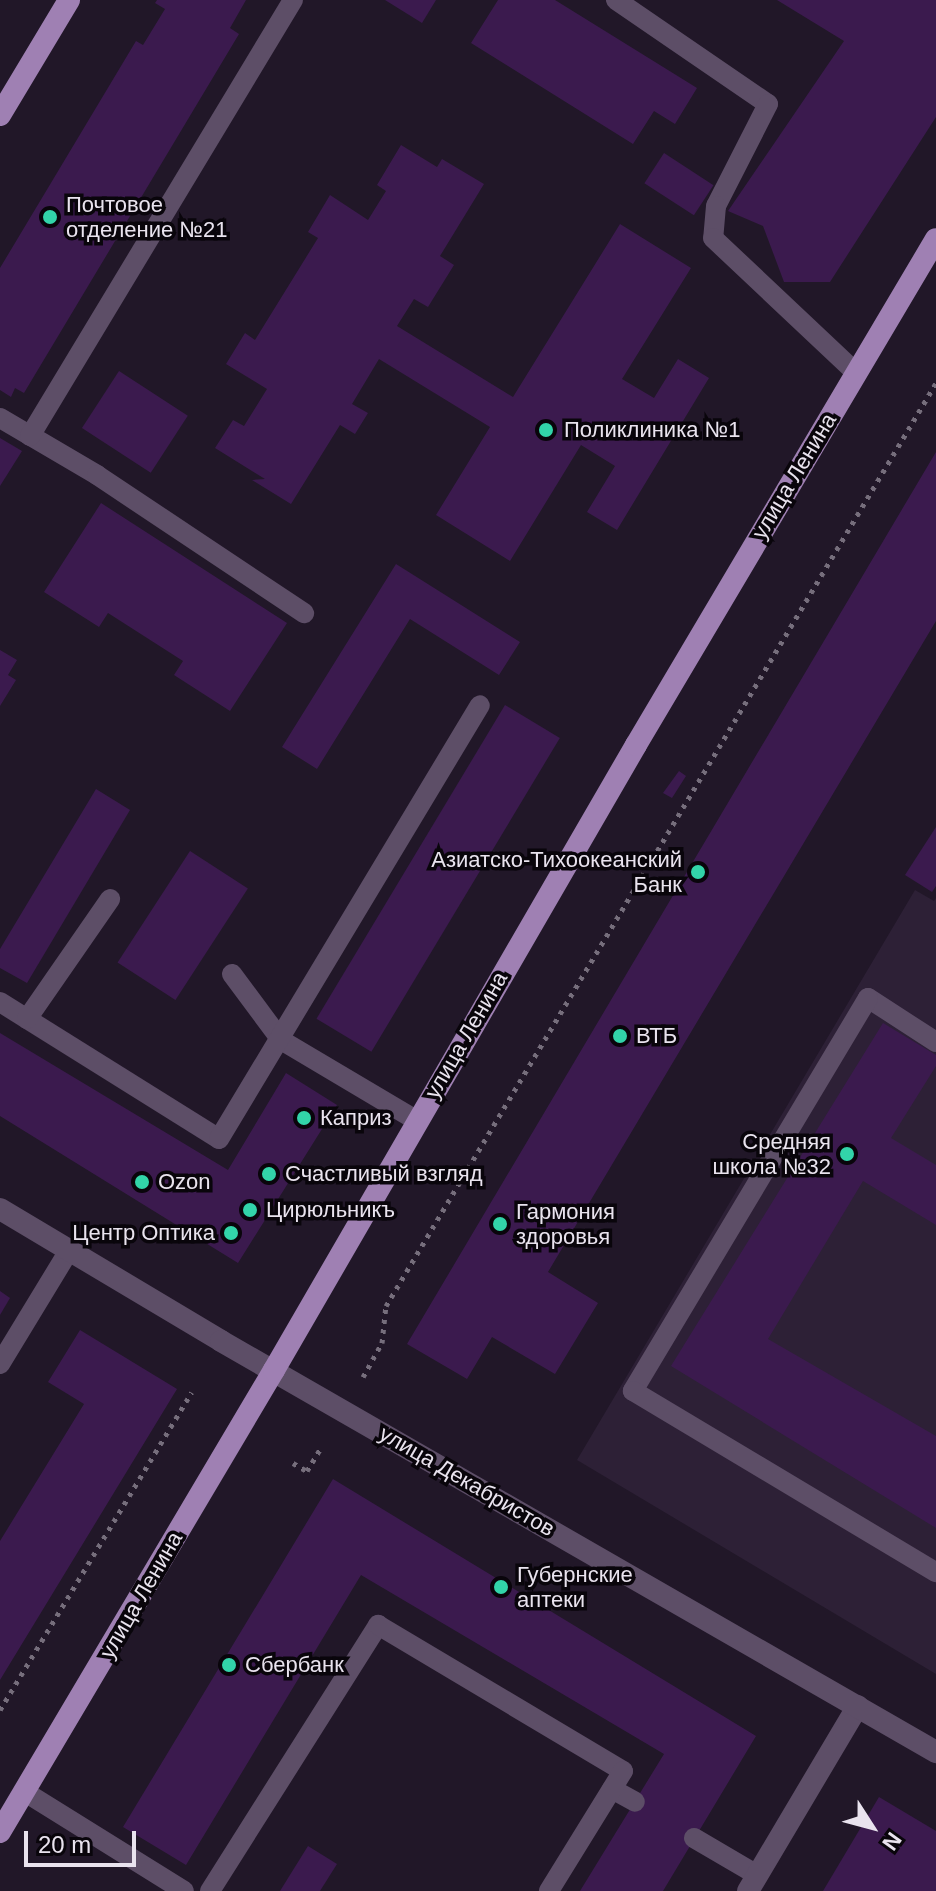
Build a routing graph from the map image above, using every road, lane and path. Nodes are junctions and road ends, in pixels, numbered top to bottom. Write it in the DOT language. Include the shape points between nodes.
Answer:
graph roads {
  1 [pos="69,0"];
  2 [pos="293,0"];
  3 [pos="616,0"];
  4 [pos="0,115"];
  5 [pos="936,239"];
  6 [pos="855,372"];
  7 [pos="936,383"];
  8 [pos="0,418"];
  9 [pos="30,436"];
  10 [pos="304,613"];
  11 [pos="480,705"];
  12 [pos="110,899"];
  13 [pos="232,974"];
  14 [pos="0,1002"];
  15 [pos="27,1019"];
  16 [pos="281,1040"];
  17 [pos="936,1042"];
  18 [pos="416,1120"];
  19 [pos="0,1209"];
  20 [pos="70,1249"];
  21 [pos="0,1364"];
  22 [pos="274,1370"];
  23 [pos="363,1377"];
  24 [pos="192,1392"];
  25 [pos="322,1446"];
  26 [pos="293,1463"];
  27 [pos="936,1572"];
  28 [pos="858,1706"];
  29 [pos="0,1710"];
  30 [pos="936,1752"];
  31 [pos="612,1789"];
  32 [pos="25,1792"];
  33 [pos="635,1802"];
  34 [pos="0,1832"];
  35 [pos="694,1838"];
  36 [pos="752,1883"];
  37 [pos="184,1891"];
  38 [pos="210,1891"];
  39 [pos="549,1891"];
  1 -- 4 [label="main road"];
  2 -- 9 [label="lane"];
  3 -- 6 [label="lane" via="768,104 716,206 713,238"];
  5 -- 6 [label="main road, улица Ленина"];
  6 -- 18 [label="main road, улица Ленина"];
  7 -- 23 [label="path" via="386,1306 382,1343"];
  8 -- 9 [label="lane"];
  9 -- 10 [label="lane"];
  11 -- 16 [label="lane"];
  12 -- 15 [label="lane"];
  13 -- 16 [label="lane"];
  14 -- 15 [label="lane"];
  15 -- 16 [label="lane" via="219,1139"];
  16 -- 18 [label="lane"];
  17 -- 27 [label="lane" via="868,998 633,1391"];
  18 -- 22 [label="main road, улица Ленина"];
  19 -- 20 [label="street, улица Декабристов"];
  20 -- 21 [label="lane"];
  20 -- 22 [label="street, улица Декабристов"];
  22 -- 28 [label="street, улица Декабристов"];
  22 -- 32 [label="main road, улица Ленина"];
  24 -- 29 [label="path"];
  25 -- 26 [label="path" via="307,1471"];
  28 -- 30 [label="street, улица Декабристов"];
  28 -- 36 [label="street"];
  31 -- 33 [label="lane"];
  31 -- 38 [label="lane" via="623,1771 378,1625"];
  31 -- 39 [label="lane"];
  32 -- 34 [label="main road, улица Ленина"];
  32 -- 37 [label="lane"];
  35 -- 36 [label="lane"];
}
